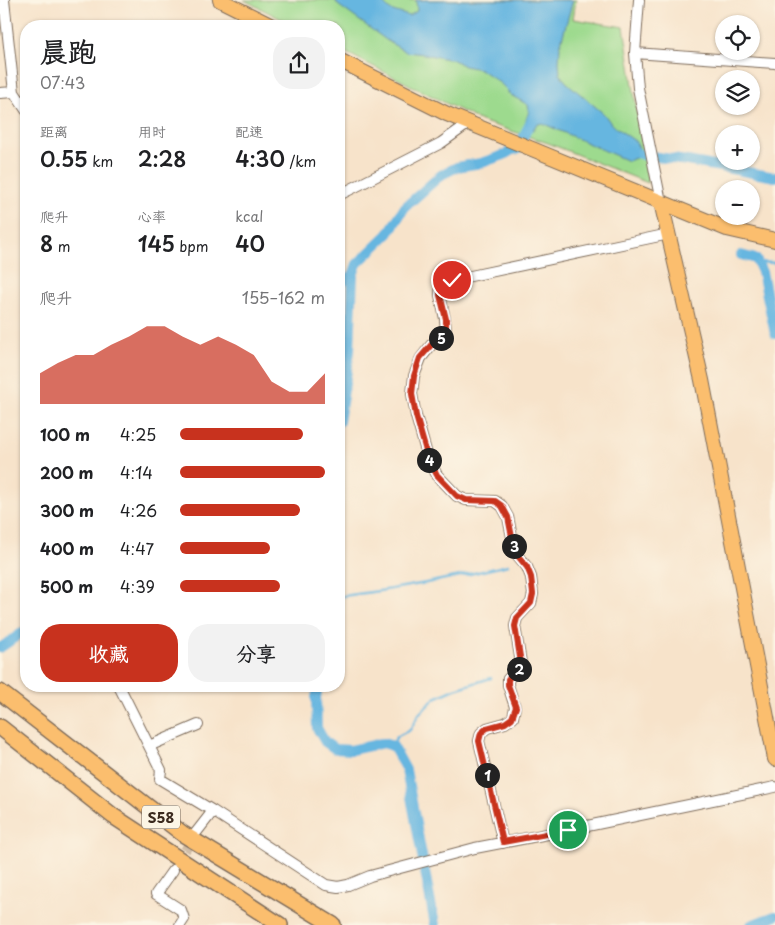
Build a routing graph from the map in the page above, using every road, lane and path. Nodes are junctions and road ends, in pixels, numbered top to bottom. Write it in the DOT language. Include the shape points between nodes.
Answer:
graph roads {
  1 [pos="4,0"];
  2 [pos="220,0"];
  3 [pos="639,0"];
  4 [pos="260,20"];
  5 [pos="635,53"];
  6 [pos="345,63"];
  7 [pos="775,63"];
  8 [pos="14,92"];
  9 [pos="0,93"];
  10 [pos="20,101"];
  11 [pos="469,123"];
  12 [pos="345,192"];
  13 [pos="662,202"];
  14 [pos="669,234"];
  15 [pos="775,240"];
  16 [pos="0,692"];
  17 [pos="122,692"];
  18 [pos="198,725"];
  19 [pos="0,727"];
  20 [pos="149,746"];
  21 [pos="775,759"];
  22 [pos="775,787"];
  23 [pos="213,811"];
  24 [pos="196,834"];
  25 [pos="503,842"];
  26 [pos="172,870"];
  27 [pos="180,925"];
  28 [pos="280,925"];
  29 [pos="333,925"];
  1 -- 8 [label="street"];
  2 -- 4 [label="main road"];
  3 -- 5 [label="street"];
  5 -- 7 [label="street"];
  5 -- 13 [label="street" via="638,88"];
  6 -- 11 [label="main road"];
  8 -- 9 [label="street"];
  8 -- 10 [label="street"];
  11 -- 12 [label="street" via="440,143"];
  11 -- 13 [label="main road"];
  13 -- 14 [label="main road"];
  13 -- 15 [label="main road" via="727,229"];
  14 -- 21 [label="main road" via="702,380"];
  14 -- 25 [label="street" via="452,280 441,286 446,331 444,337 432,344 420,358 414,376 412,394 416,416 428,458 437,475 457,496 466,500 495,501 502,506 508,517 514,547 531,577 531,603 517,618 515,626 520,669 508,679 516,707 512,718 487,728 479,741"];
  16 -- 29 [label="highway, S58" via="183,834"];
  17 -- 20 [label="street"];
  18 -- 20 [label="street"];
  19 -- 28 [label="highway, S58" via="114,816"];
  20 -- 23 [label="street" via="160,770 160,778"];
  22 -- 25 [label="street"];
  23 -- 24 [label="street"];
  23 -- 25 [label="street" via="326,885 348,885 442,856"];
  26 -- 27 [label="street" via="156,894 181,910 184,919"];
}
